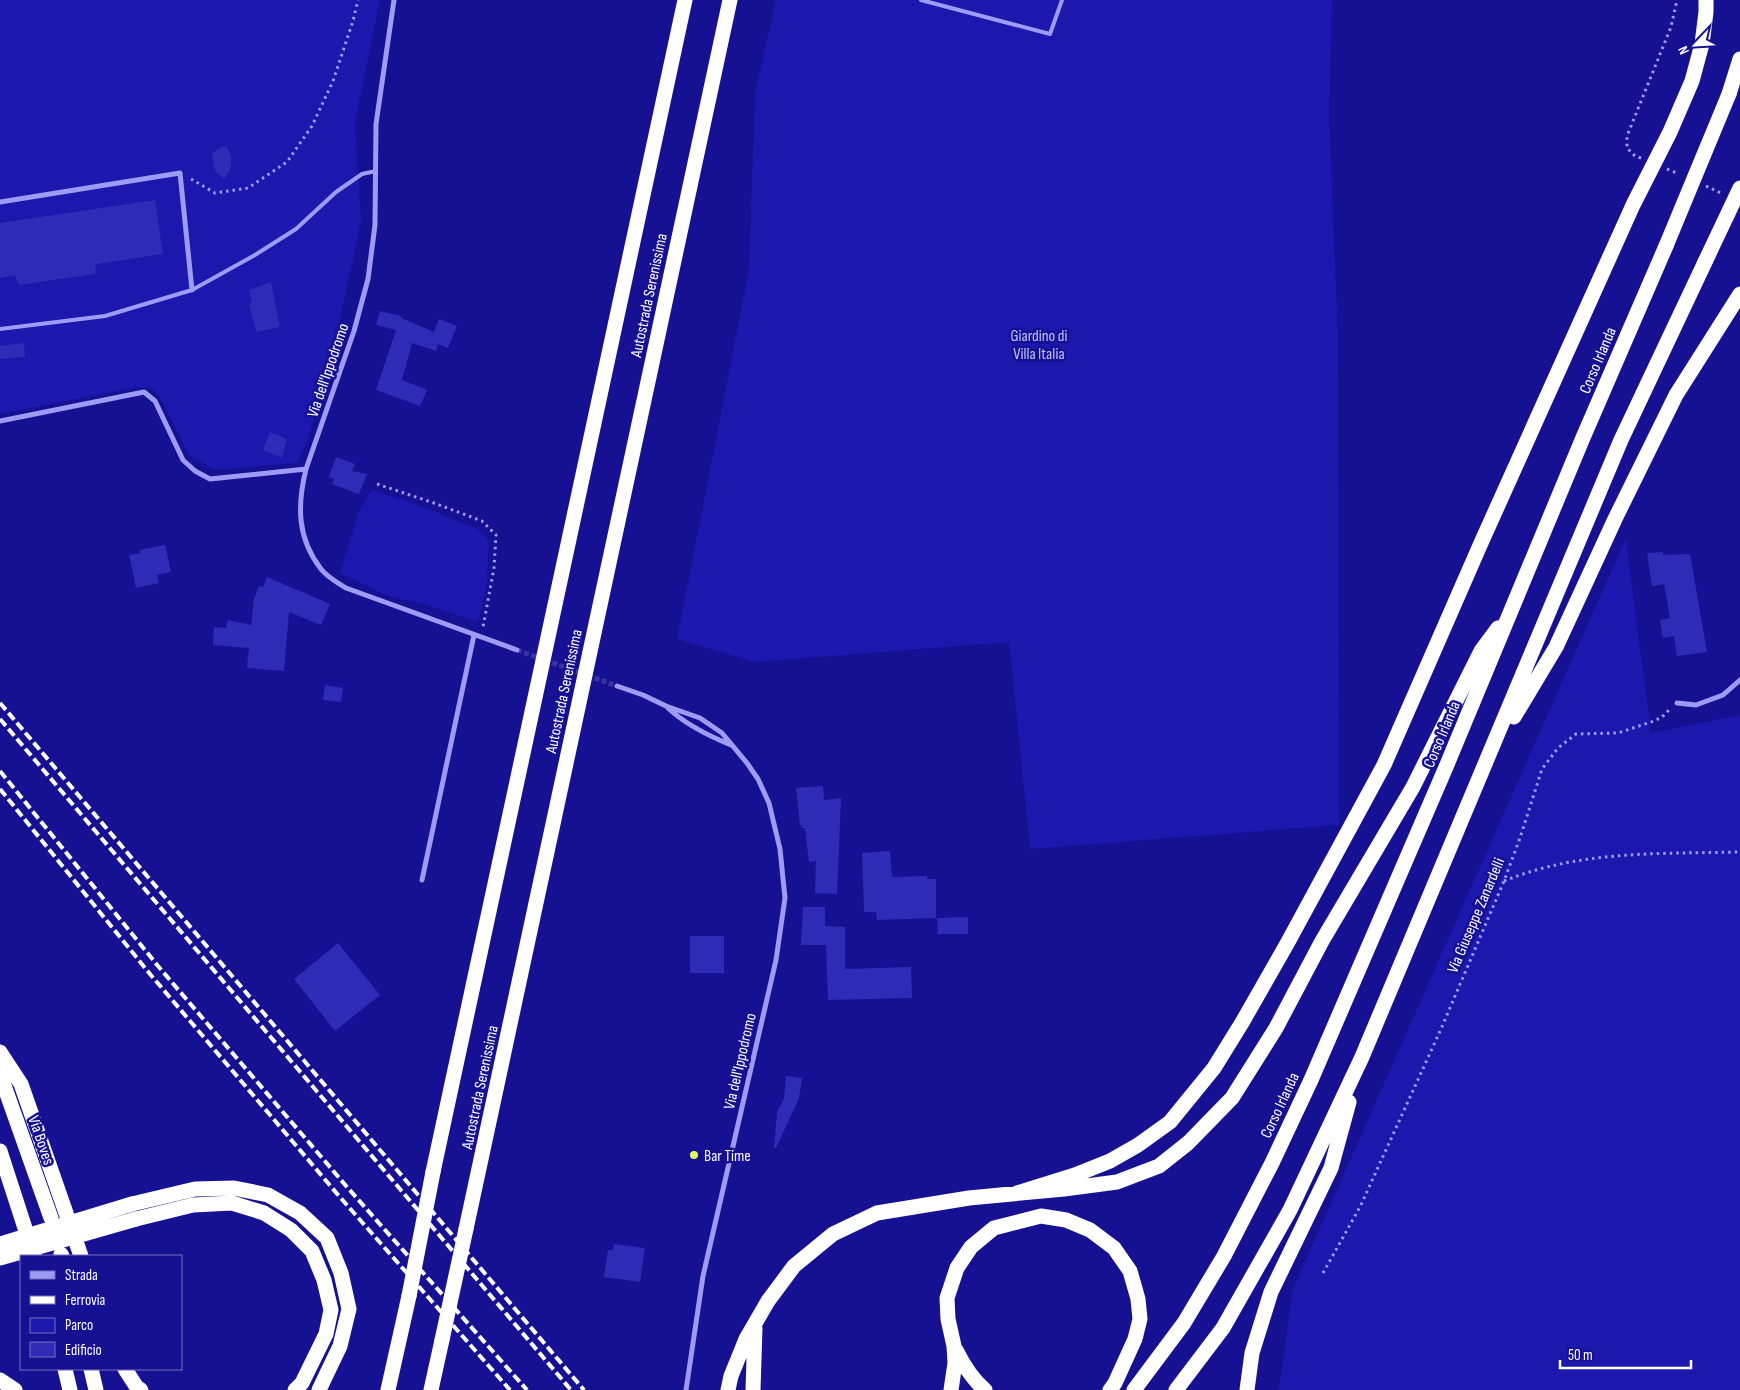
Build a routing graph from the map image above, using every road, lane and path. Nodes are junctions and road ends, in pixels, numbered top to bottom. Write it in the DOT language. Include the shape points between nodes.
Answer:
graph roads {
  1 [pos="358,0"];
  2 [pos="394,0"];
  3 [pos="685,0"];
  4 [pos="730,0"];
  5 [pos="921,0"];
  6 [pos="1062,0"];
  7 [pos="1677,0"];
  8 [pos="1706,0"];
  9 [pos="1740,59"];
  10 [pos="1740,71"];
  11 [pos="1729,94"];
  12 [pos="1646,159"];
  13 [pos="376,170"];
  14 [pos="180,173"];
  15 [pos="1740,188"];
  16 [pos="0,202"];
  17 [pos="192,290"];
  18 [pos="1740,294"];
  19 [pos="0,329"];
  20 [pos="0,421"];
  21 [pos="306,469"];
  22 [pos="376,484"];
  23 [pos="1514,604"];
  24 [pos="478,636"];
  25 [pos="518,650"];
  26 [pos="1740,680"];
  27 [pos="618,686"];
  28 [pos="1677,703"];
  29 [pos="666,706"];
  30 [pos="734,746"];
  31 [pos="1486,763"];
  32 [pos="1740,852"];
  33 [pos="422,880"];
  34 [pos="1504,881"];
  35 [pos="0,1052"];
  36 [pos="1362,1057"];
  37 [pos="0,1074"];
  38 [pos="0,1151"];
  39 [pos="1017,1193"];
  40 [pos="50,1218"];
  41 [pos="0,1244"];
  42 [pos="34,1255"];
  43 [pos="82,1255"];
  44 [pos="0,1258"];
  45 [pos="1323,1273"];
  46 [pos="756,1324"];
  47 [pos="954,1346"];
  48 [pos="65,1370"];
  49 [pos="91,1370"];
  50 [pos="126,1370"];
  51 [pos="0,1380"];
  52 [pos="16,1390"];
  53 [pos="70,1390"];
  54 [pos="96,1390"];
  55 [pos="141,1390"];
  56 [pos="295,1390"];
  57 [pos="319,1390"];
  58 [pos="388,1390"];
  59 [pos="431,1390"];
  60 [pos="686,1390"];
  61 [pos="728,1390"];
  62 [pos="753,1390"];
  63 [pos="951,1390"];
  64 [pos="985,1390"];
  65 [pos="1110,1390"];
  66 [pos="1134,1390"];
  67 [pos="1176,1390"];
  68 [pos="1247,1390"];
  1 -- 14 [label="path" via="333,81 312,126 287,162 248,188 215,193"];
  2 -- 13 [label="street, Via dell'Ippodromo" via="376,124"];
  3 -- 58 [label="highway, Autostrada Serenissima, bridge"];
  4 -- 59 [label="highway, Autostrada Serenissima, bridge"];
  5 -- 6 [label="lane" via="1050,34"];
  7 -- 12 [label="path" via="1671,27 1628,136 1627,148 1635,156"];
  8 -- 39 [label="highway" via="1702,44 1692,81 1633,205 1384,765 1248,1013 1214,1068 1170,1122 1110,1161"];
  9 -- 11 [label="highway"];
  10 -- 11 [label="highway, Corso Irlanda"];
  11 -- 23 [label="highway, Corso Irlanda, bridge"];
  13 -- 17 [label="lane" via="362,174 336,192 296,229"];
  13 -- 21 [label="street, Via dell'Ippodromo" via="375,226 368,279 354,331"];
  14 -- 16 [label="street"];
  14 -- 17 [label="street"];
  15 -- 31 [label="highway, bridge" via="1621,440"];
  17 -- 19 [label="lane" via="105,316"];
  18 -- 31 [label="highway" via="1676,395 1556,647"];
  20 -- 21 [label="street" via="144,392 156,401 183,460 210,479"];
  21 -- 24 [label="street, Via dell'Ippodromo" via="300,492 300,515 306,545 322,571 346,588"];
  22 -- 24 [label="path" via="482,521 496,535 487,613"];
  23 -- 39 [label="highway" via="1481,651 1413,787 1322,941 1276,1028 1232,1098 1188,1143 1159,1166 1117,1182"];
  23 -- 66 [label="highway, Corso Irlanda" via="1311,1080 1283,1138 1224,1256 1184,1323"];
  24 -- 25 [label="street, Via dell'Ippodromo"];
  24 -- 33 [label="street"];
  26 -- 28 [label="street" via="1723,694 1696,705"];
  27 -- 29 [label="street, Via dell'Ippodromo"];
  28 -- 34 [label="path, Via Giuseppe Zanardelli" via="1654,721 1618,732 1576,734 1558,748 1542,769"];
  29 -- 30 [label="street, Via dell'Ippodromo" via="678,718"];
  29 -- 30 [label="street, Via dell'Ippodromo" via="700,718"];
  30 -- 60 [label="street, Via dell'Ippodromo" via="758,779 769,803 780,849 785,898 776,960 703,1276"];
  31 -- 36 [label="highway"];
  32 -- 34 [label="path" via="1626,854 1557,864 1530,870"];
  34 -- 45 [label="path, Via Giuseppe Zanardelli" via="1360,1207"];
  35 -- 43 [label="highway" via="20,1084"];
  36 -- 67 [label="highway" via="1290,1210 1223,1328"];
  36 -- 68 [label="highway" via="1331,1168 1272,1292 1252,1353"];
  37 -- 40 [label="highway, Via Boves"];
  38 -- 42 [label="highway"];
  39 -- 46 [label="highway" via="877,1213 833,1234 794,1266 768,1301"];
  41 -- 57 [label="highway, bridge" via="132,1204 195,1189 234,1188 268,1195 300,1213 327,1238 341,1273 349,1309 340,1346"];
  44 -- 56 [label="highway, bridge" via="193,1205 232,1203 264,1213 291,1230 312,1251 324,1280 330,1310 326,1334 302,1384"];
  46 -- 61 [label="highway" via="746,1339"];
  46 -- 62 [label="highway"];
  47 -- 63 [label="highway"];
  47 -- 64 [label="highway"];
  47 -- 65 [label="highway" via="947,1298 957,1268 972,1247 994,1228 1042,1216 1066,1220 1090,1230 1114,1248 1130,1271 1138,1299 1140,1319 1135,1339"];
  48 -- 53 [label="highway"];
  49 -- 54 [label="highway"];
  50 -- 55 [label="highway"];
  51 -- 52 [label="highway"];
}
